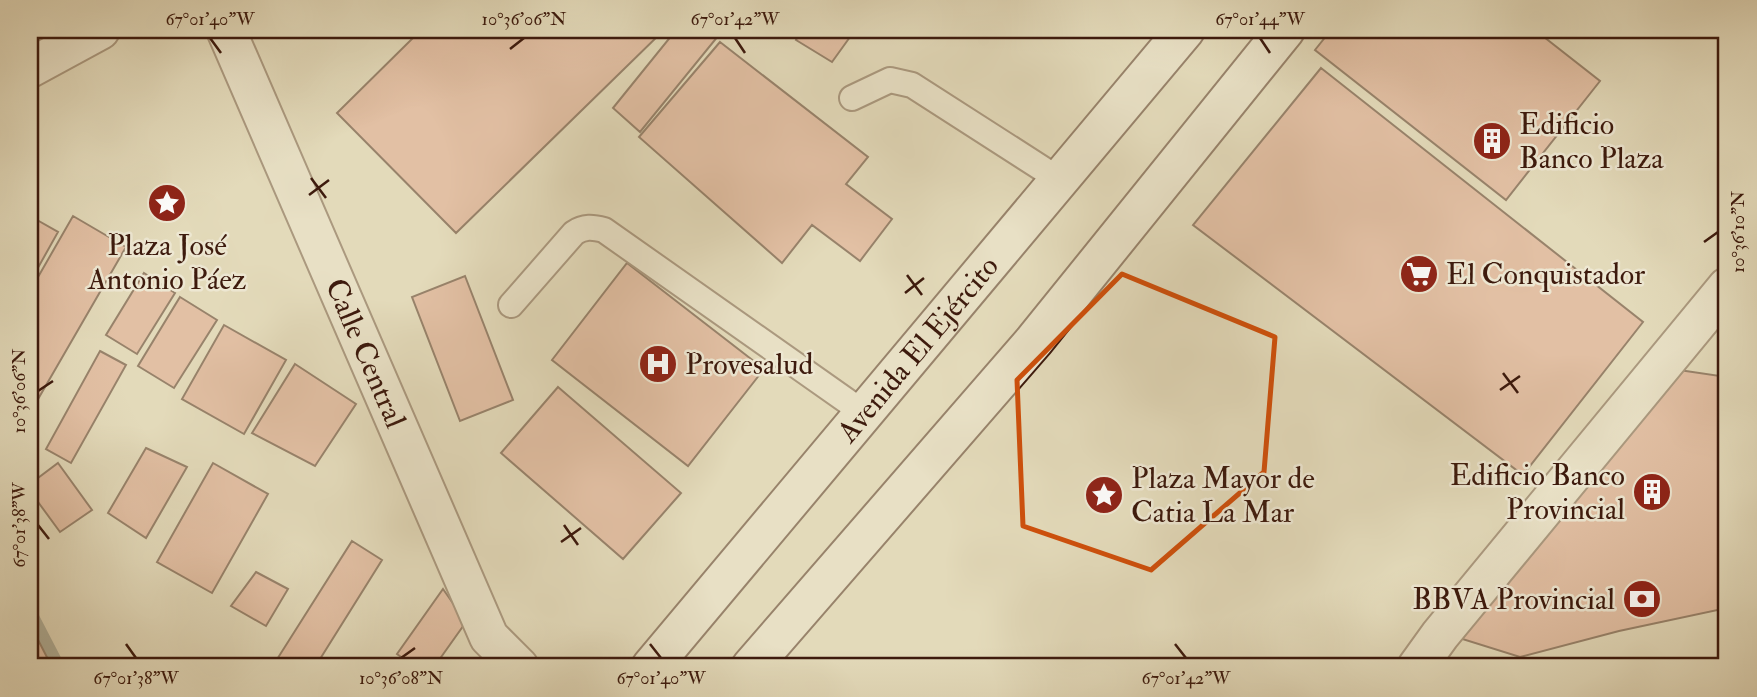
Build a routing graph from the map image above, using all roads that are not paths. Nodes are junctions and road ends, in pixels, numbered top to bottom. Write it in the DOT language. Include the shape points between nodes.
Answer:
graph roads {
  1 [pos="100,30"];
  2 [pos="226,30"];
  3 [pos="1185,30"];
  4 [pos="1277,32"];
  5 [pos="30,68"];
  6 [pos="852,98"];
  7 [pos="1060,180"];
  8 [pos="1727,287"];
  9 [pos="510,304"];
  10 [pos="864,413"];
  11 [pos="519,667"];
  12 [pos="651,667"];
  13 [pos="751,667"];
  14 [pos="1418,667"];
  1 -- 5 [label="main road"];
  2 -- 11 [label="main road, Calle Central" via="489,637"];
  3 -- 7 [label="main road, Avenida El Ejército"];
  4 -- 13 [label="main road" via="1034,341"];
  6 -- 7 [label="lane" via="890,80 912,85"];
  7 -- 10 [label="main road, Avenida El Ejército"];
  8 -- 14 [label="main road"];
  9 -- 10 [label="lane" via="579,229 604,230"];
  10 -- 12 [label="main road, Avenida El Ejército"];
}
